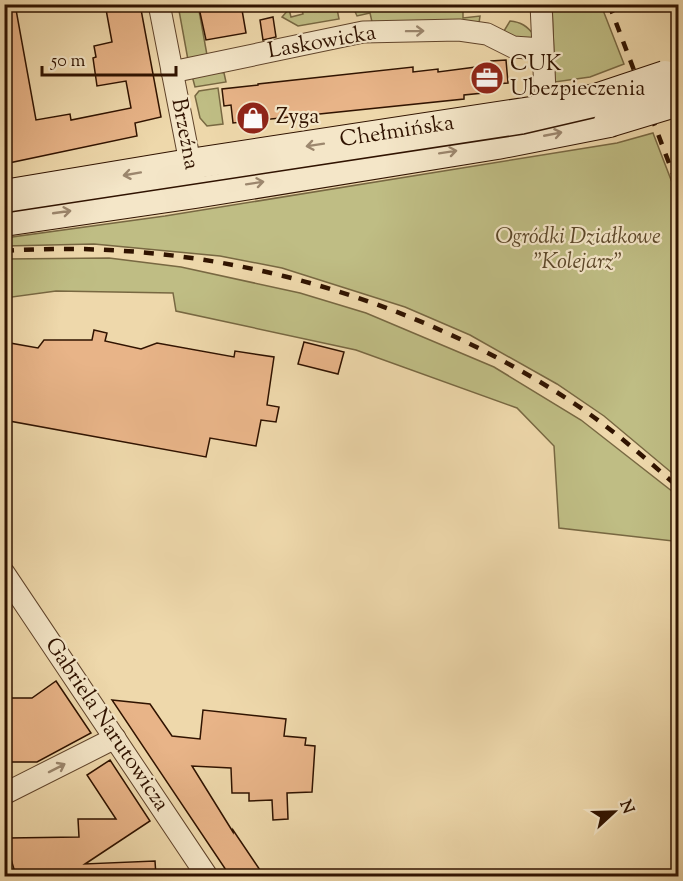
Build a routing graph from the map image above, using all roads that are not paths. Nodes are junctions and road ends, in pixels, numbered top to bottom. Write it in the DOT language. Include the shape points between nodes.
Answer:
graph roads {
  1 [pos="159,4"];
  2 [pos="541,4"];
  3 [pos="542,49"];
  4 [pos="172,72"];
  5 [pos="674,88"];
  6 [pos="551,108"];
  7 [pos="604,110"];
  8 [pos="190,164"];
  9 [pos="195,193"];
  10 [pos="4,195"];
  11 [pos="4,221"];
  12 [pos="4,573"];
  13 [pos="115,738"];
  14 [pos="4,794"];
  15 [pos="207,876"];
  1 -- 4 [label="street, Brzeźna"];
  2 -- 3 [label="street"];
  4 -- 3 [label="street, Laskowicka, one-way" via="363,32 459,30 487,34 513,47"];
  3 -- 6 [label="street" via="545,92"];
  4 -- 8 [label="street, Brzeźna"];
  5 -- 7 [label="main road, Chełmińska, bridge"];
  6 -- 7 [label="main road, Chełmińska"];
  6 -- 8 [label="main road, Chełmińska, one-way"];
  9 -- 7 [label="main road, Chełmińska, one-way" via="541,136"];
  8 -- 9 [label="street, Brzeźna"];
  8 -- 10 [label="main road, Chełmińska, one-way"];
  11 -- 9 [label="main road, Chełmińska, one-way"];
  12 -- 13 [label="street, Gabriela Narutowicza"];
  14 -- 13 [label="street, one-way"];
  13 -- 15 [label="street, Gabriela Narutowicza"];
}
